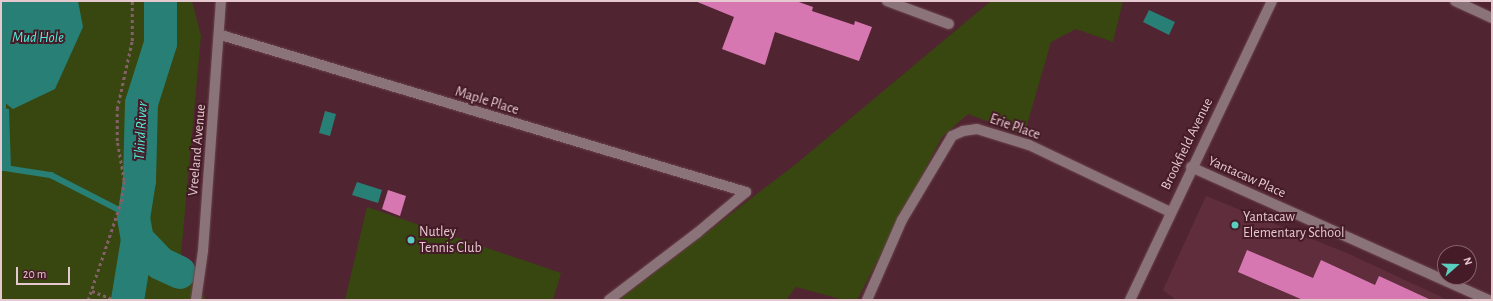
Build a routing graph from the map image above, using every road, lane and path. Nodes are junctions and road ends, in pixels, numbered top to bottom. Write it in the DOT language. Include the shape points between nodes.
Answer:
graph roads {
  1 [pos="132,1"];
  2 [pos="222,1"];
  3 [pos="887,1"];
  4 [pos="1272,1"];
  5 [pos="1455,1"];
  6 [pos="1492,18"];
  7 [pos="949,24"];
  8 [pos="220,35"];
  9 [pos="1191,167"];
  10 [pos="1170,212"];
  11 [pos="92,291"];
  12 [pos="88,300"];
  13 [pos="116,300"];
  14 [pos="196,300"];
  15 [pos="609,300"];
  16 [pos="867,300"];
  17 [pos="1130,300"];
  18 [pos="1489,300"];
  1 -- 11 [label="path" via="132,41 117,108 118,141 124,181 121,202"];
  2 -- 8 [label="street, Vreeland Avenue"];
  3 -- 7 [label="street"];
  4 -- 9 [label="street, Brookfield Avenue"];
  5 -- 6 [label="street"];
  8 -- 14 [label="street, Vreeland Avenue"];
  8 -- 15 [label="street, Maple Place" via="746,192"];
  9 -- 10 [label="street, Brookfield Avenue"];
  9 -- 18 [label="street, Yantacaw Place"];
  10 -- 16 [label="street, Erie Place" via="1029,145 977,129 963,131 952,136 902,220"];
  10 -- 17 [label="street, Brookfield Avenue"];
  11 -- 12 [label="path"];
  11 -- 13 [label="path"];
}
